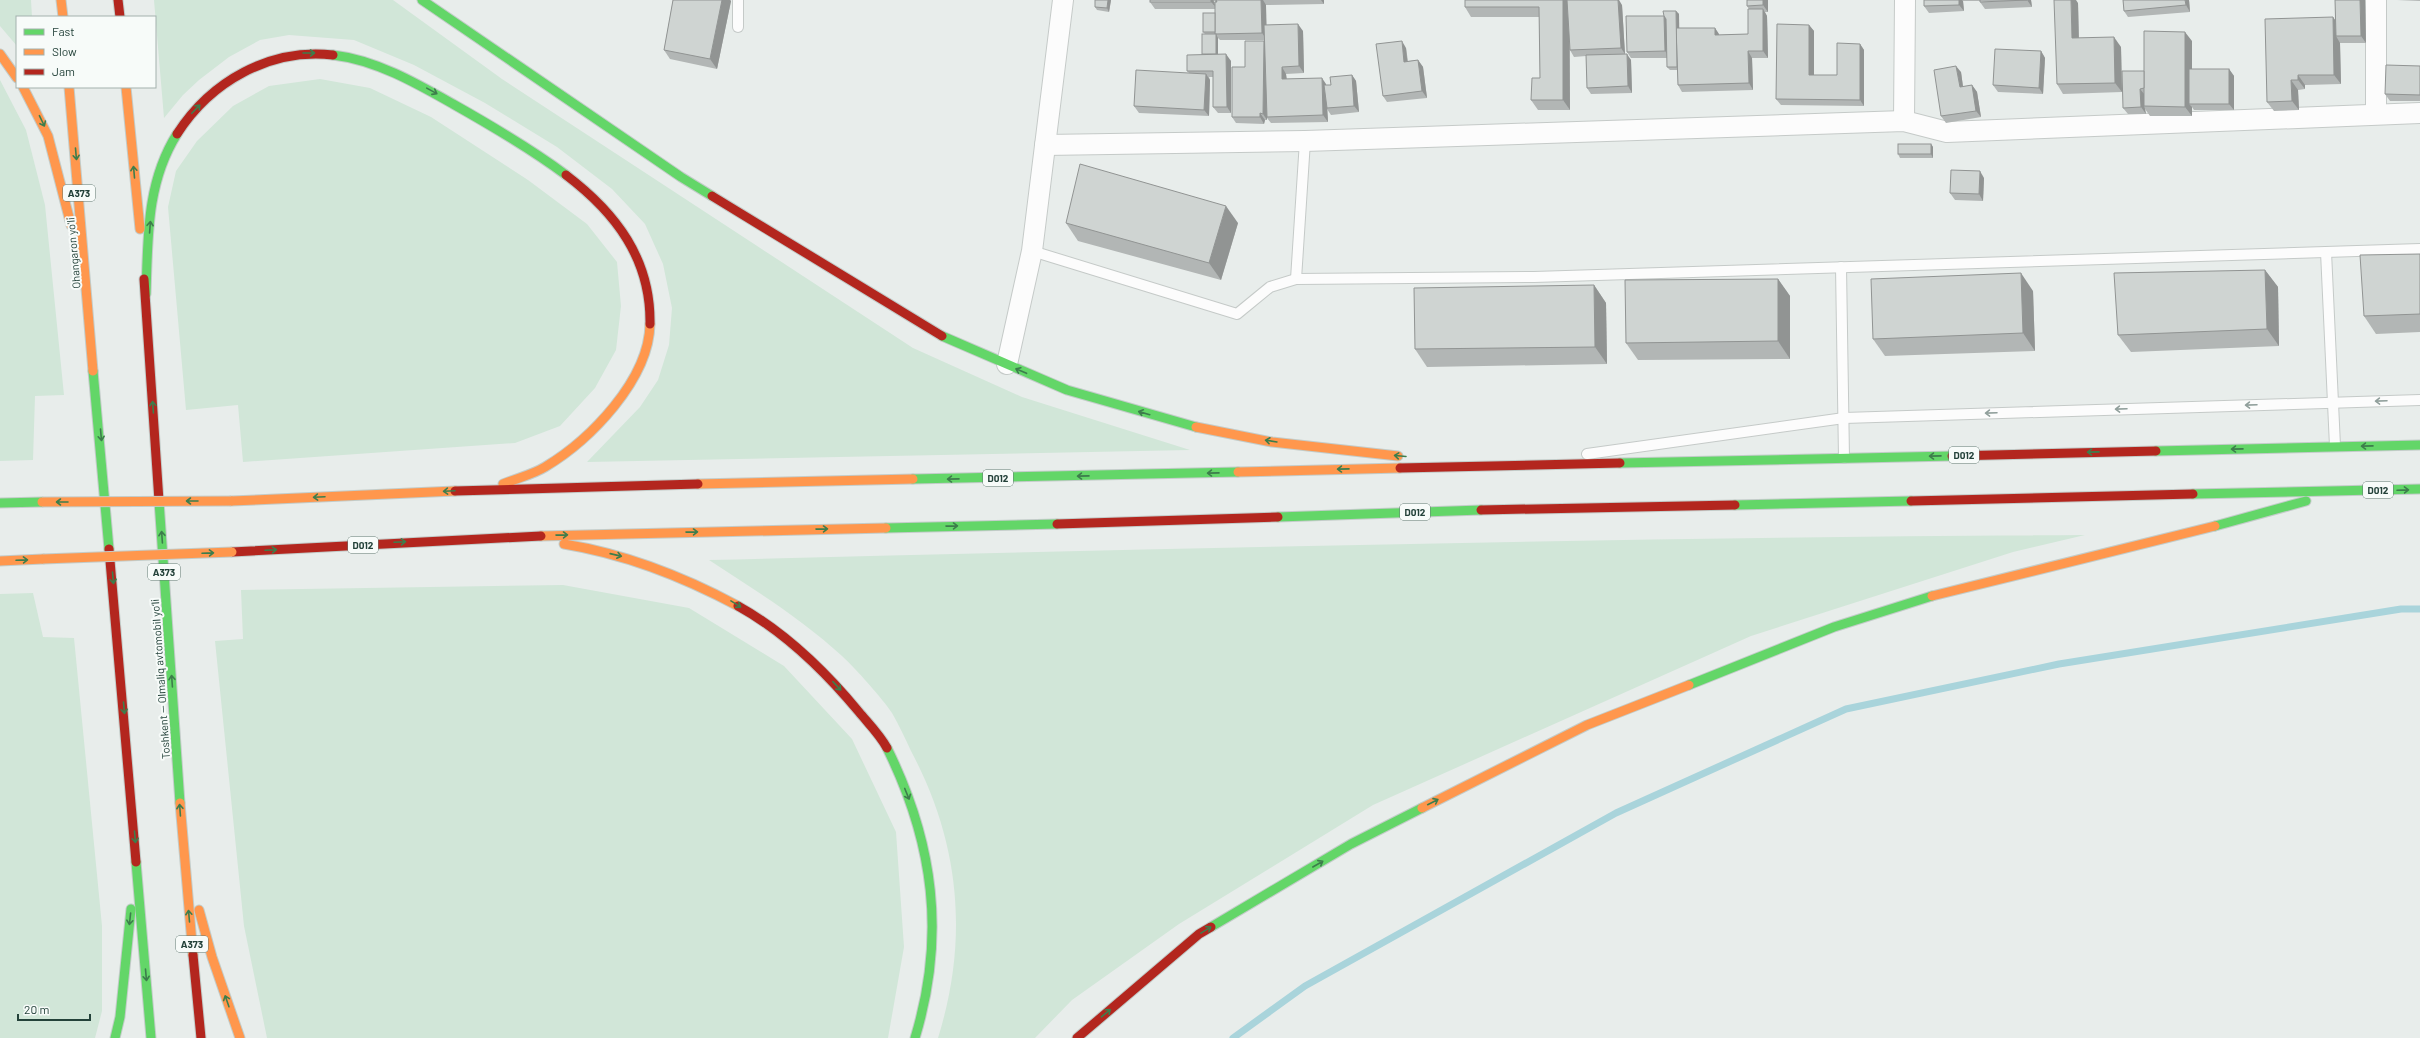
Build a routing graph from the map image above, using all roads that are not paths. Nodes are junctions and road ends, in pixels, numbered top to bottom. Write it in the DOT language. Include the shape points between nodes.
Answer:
graph roads {
  1 [pos="61,0"];
  2 [pos="118,0"];
  3 [pos="422,0"];
  4 [pos="738,0"];
  5 [pos="1062,0"];
  6 [pos="1905,0"];
  7 [pos="2376,0"];
  8 [pos="63,16"];
  9 [pos="120,16"];
  10 [pos="738,27"];
  11 [pos="0,54"];
  12 [pos="16,77"];
  13 [pos="24,88"];
  14 [pos="69,88"];
  15 [pos="126,88"];
  16 [pos="2420,113"];
  17 [pos="2376,114"];
  18 [pos="1904,121"];
  19 [pos="1305,141"];
  20 [pos="1045,145"];
  21 [pos="2420,249"];
  22 [pos="1032,250"];
  23 [pos="2326,252"];
  24 [pos="1841,267"];
  25 [pos="1296,279"];
  26 [pos="146,294"];
  27 [pos="89,298"];
  28 [pos="1007,364"];
  29 [pos="2420,400"];
  30 [pos="2333,403"];
  31 [pos="1844,418"];
  32 [pos="2420,444"];
  33 [pos="2336,446"];
  34 [pos="1844,458"];
  35 [pos="1508,466"];
  36 [pos="488,489"];
  37 [pos="2420,489"];
  38 [pos="2336,492"];
  39 [pos="0,503"];
  40 [pos="495,537"];
  41 [pos="0,561"];
  42 [pos="183,849"];
  43 [pos="136,852"];
  44 [pos="115,1038"];
  45 [pos="151,1038"];
  46 [pos="201,1038"];
  47 [pos="240,1038"];
  48 [pos="914,1038"];
  49 [pos="1077,1038"];
  1 -- 8 [label="highway"];
  2 -- 9 [label="highway"];
  3 -- 28 [label="highway" via="681,177 944,336"];
  4 -- 10 [label="lane"];
  5 -- 20 [label="street"];
  6 -- 18 [label="street"];
  7 -- 17 [label="street"];
  11 -- 12 [label="highway"];
  13 -- 27 [label="highway, one-way" via="44,126 56,161"];
  14 -- 27 [label="highway, Ohangaron yoʻli / A373, one-way"];
  26 -- 15 [label="highway, A373, one-way"];
  16 -- 17 [label="street"];
  17 -- 18 [label="street" via="1946,132"];
  18 -- 19 [label="street"];
  19 -- 20 [label="street"];
  19 -- 25 [label="lane"];
  20 -- 22 [label="street"];
  21 -- 23 [label="lane"];
  22 -- 25 [label="lane" via="1236,314 1270,287"];
  22 -- 28 [label="street"];
  23 -- 24 [label="lane"];
  23 -- 30 [label="lane"];
  24 -- 25 [label="lane" via="1534,277"];
  24 -- 31 [label="lane"];
  26 -- 36 [label="highway, one-way" via="151,210 156,180 167,152 181,126 195,110 225,84 265,60 290,54 347,56 373,64 424,87 473,114 572,180 596,199 617,221 633,249 644,278 650,309 640,363 612,410 591,432 544,468"];
  42 -- 26 [label="highway, Toshkent — Olmaliq avtomobil yo‘li / A373, one-way"];
  27 -- 43 [label="highway, A373, one-way"];
  35 -- 28 [label="highway, one-way" via="1272,442 1194,427 1067,390"];
  29 -- 30 [label="lane, one-way"];
  30 -- 31 [label="lane, one-way"];
  30 -- 33 [label="lane"];
  31 -- 34 [label="lane"];
  31 -- 35 [label="lane"];
  32 -- 33 [label="highway, D012, one-way"];
  33 -- 34 [label="highway, D012, one-way"];
  34 -- 35 [label="highway, D012"];
  35 -- 36 [label="highway, D012, one-way"];
  36 -- 39 [label="highway, D012, one-way, bridge" via="230,501"];
  38 -- 37 [label="highway, D012, one-way"];
  40 -- 38 [label="highway, D012, one-way" via="1418,512"];
  49 -- 38 [label="highway, one-way" via="1199,934 1352,844 1587,725 1819,633 1922,599 2209,528"];
  41 -- 40 [label="highway, D012, one-way, bridge" via="232,552"];
  40 -- 48 [label="highway, one-way" via="573,545 624,557 721,595 768,625 812,660 850,700 885,745 908,795 926,851 933,910 930,963 919,1026"];
  46 -- 42 [label="highway, Toshkent — Olmaliq avtomobil yo‘li / A373, one-way"];
  47 -- 42 [label="highway, one-way" via="212,957"];
  43 -- 44 [label="highway, one-way" via="120,1016"];
  43 -- 45 [label="highway, A373, one-way"];
}
